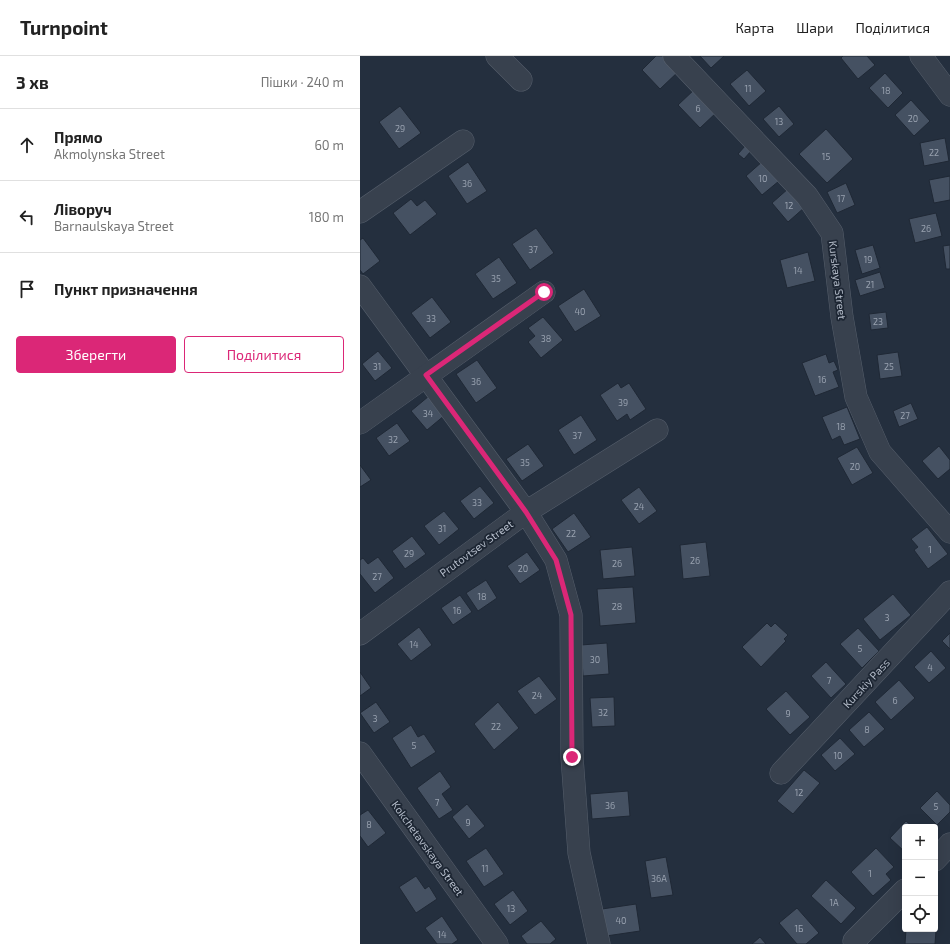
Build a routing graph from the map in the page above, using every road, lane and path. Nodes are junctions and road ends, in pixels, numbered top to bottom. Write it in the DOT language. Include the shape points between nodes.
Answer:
graph roads {
  1 [pos="497,56"];
  2 [pos="674,56"];
  3 [pos="921,56"];
  4 [pos="521,80"];
  5 [pos="950,95"];
  6 [pos="463,142"];
  7 [pos="360,212"];
  8 [pos="360,286"];
  9 [pos="544,292"];
  10 [pos="426,375"];
  11 [pos="360,423"];
  12 [pos="657,430"];
  13 [pos="526,512"];
  14 [pos="950,532"];
  15 [pos="950,592"];
  16 [pos="360,634"];
  17 [pos="360,753"];
  18 [pos="781,773"];
  19 [pos="950,844"];
  20 [pos="938,857"];
  21 [pos="902,893"];
  22 [pos="497,944"];
  23 [pos="599,944"];
  24 [pos="856,944"];
  1 -- 4 [label="street"];
  2 -- 14 [label="street, Kurskaya Street" via="808,196 832,232 842,317 856,397 880,452"];
  3 -- 5 [label="street"];
  6 -- 7 [label="street"];
  8 -- 10 [label="street"];
  9 -- 10 [label="street"];
  10 -- 11 [label="street"];
  10 -- 13 [label="street"];
  12 -- 13 [label="street, Prutovtsev Street"];
  13 -- 16 [label="street, Prutovtsev Street"];
  13 -- 23 [label="street" via="556,560 571,615 572,757 579,853"];
  15 -- 18 [label="street, Kurskiy Pass"];
  17 -- 22 [label="street, Kokchetavskaya Street"];
  19 -- 20 [label="street"];
  21 -- 24 [label="street" via="854,941"];
}
